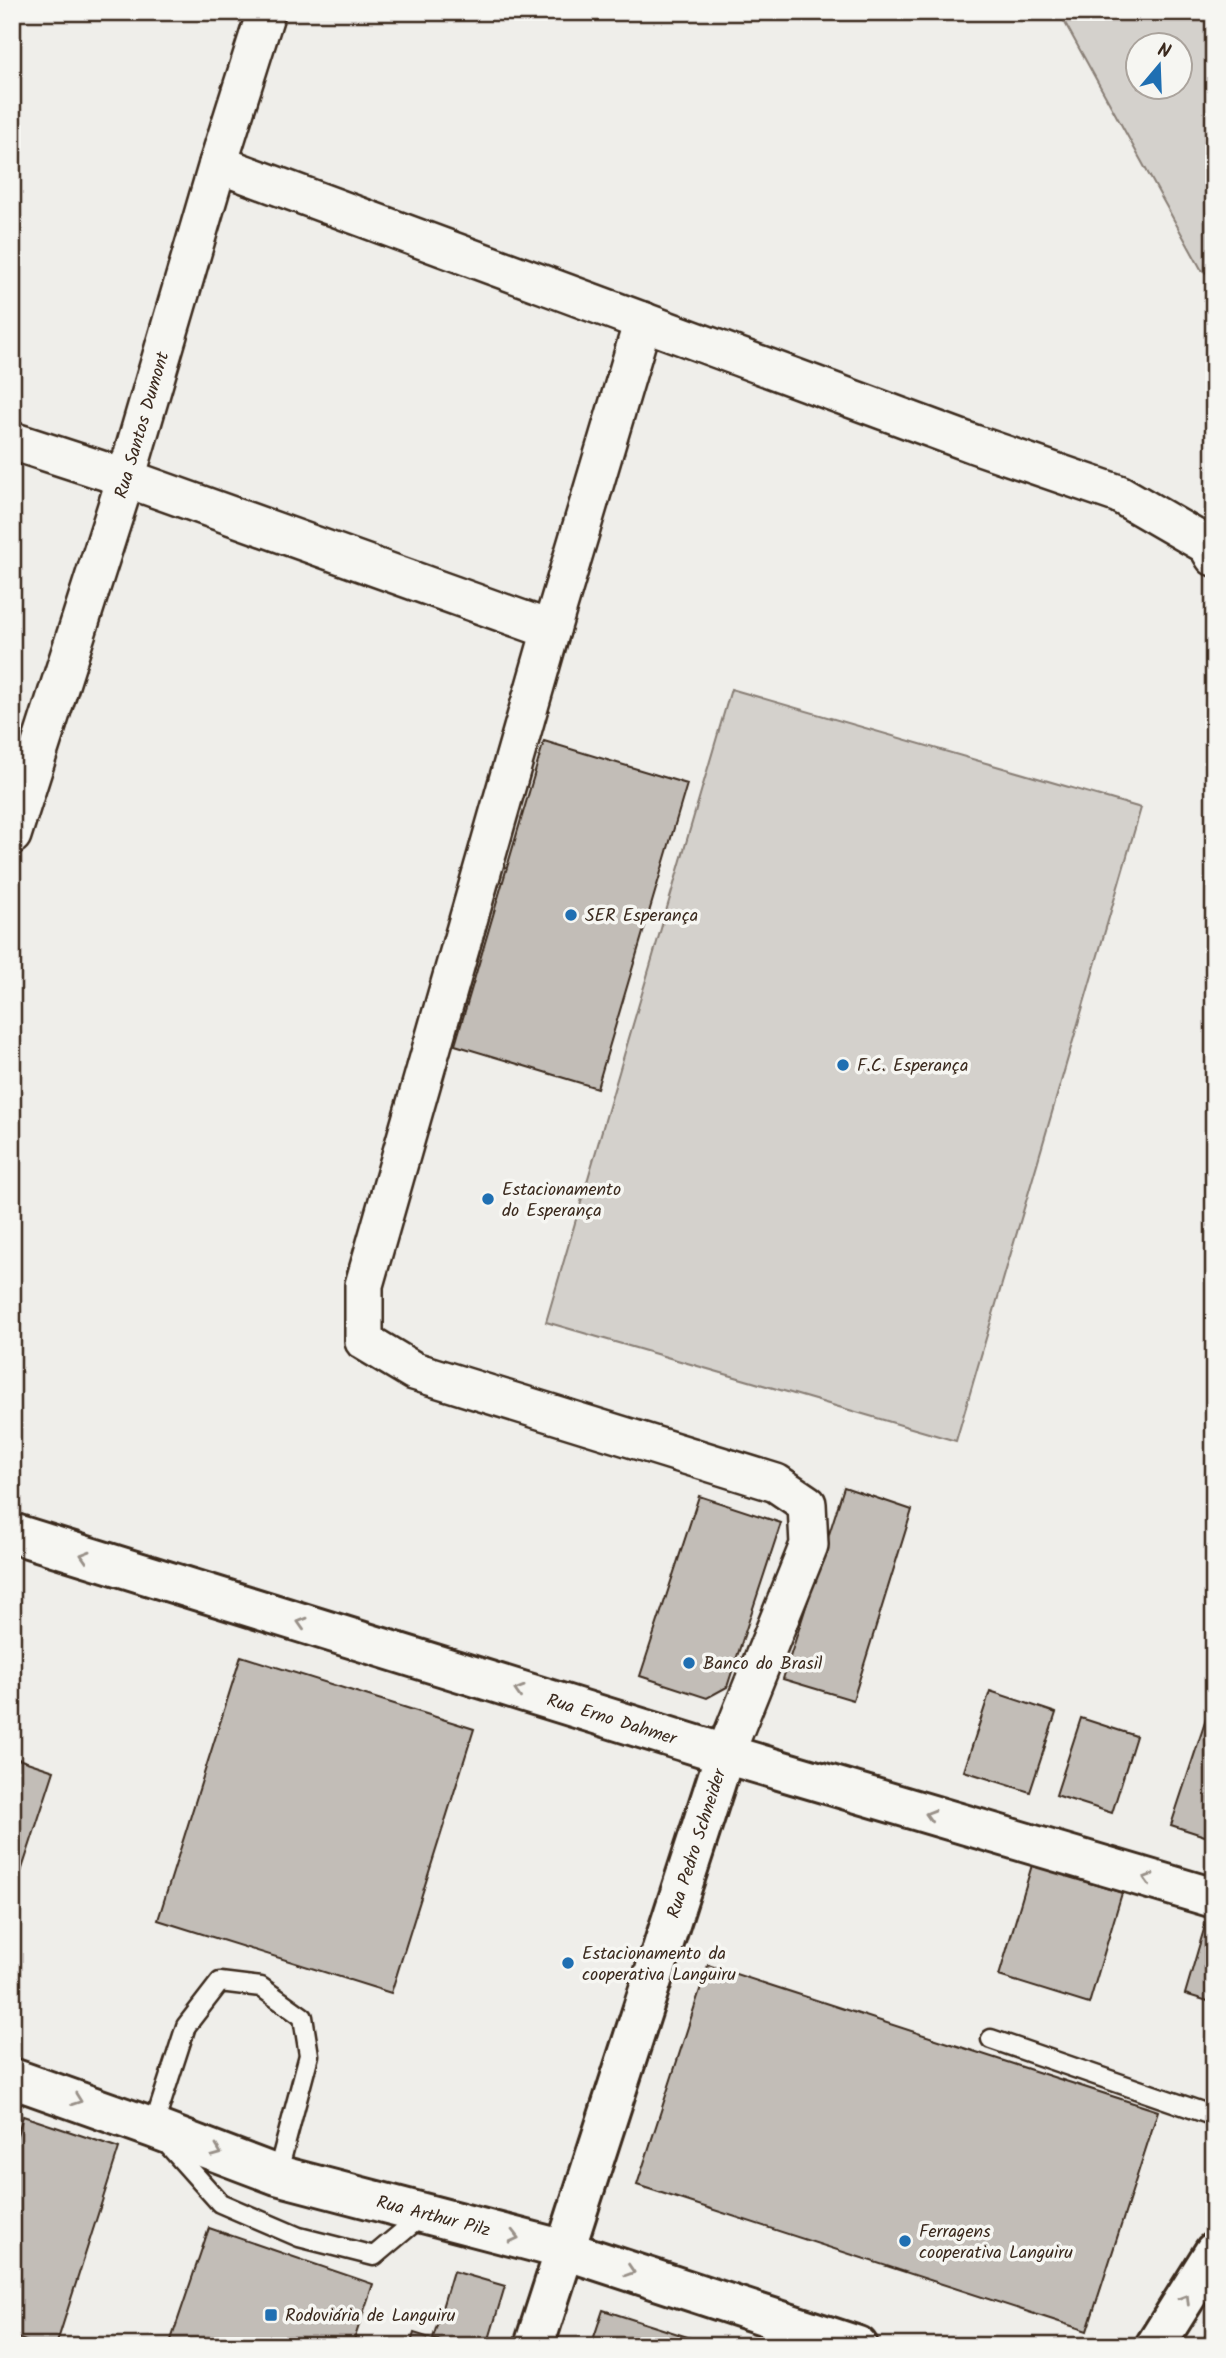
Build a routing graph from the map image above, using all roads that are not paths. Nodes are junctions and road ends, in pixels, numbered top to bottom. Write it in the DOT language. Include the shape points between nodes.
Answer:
graph roads {
  1 [pos="266,12"];
  2 [pos="218,164"];
  3 [pos="643,321"];
  4 [pos="12,441"];
  5 [pos="126,478"];
  6 [pos="1214,557"];
  7 [pos="551,630"];
  8 [pos="12,835"];
  9 [pos="12,1533"];
  10 [pos="725,1754"];
  11 [pos="1214,1898"];
  12 [pos="991,2039"];
  13 [pos="12,2078"];
  14 [pos="1214,2116"];
  15 [pos="153,2128"];
  16 [pos="277,2175"];
  17 [pos="424,2214"];
  18 [pos="565,2250"];
  19 [pos="1214,2252"];
  20 [pos="534,2346"];
  21 [pos="858,2346"];
  22 [pos="1155,2346"];
  1 -- 2 [label="street, Rua Santos Dumont"];
  2 -- 3 [label="street"];
  2 -- 5 [label="street, Rua Santos Dumont"];
  3 -- 6 [label="street" via="1119,494 1207,545"];
  3 -- 7 [label="street"];
  4 -- 5 [label="street"];
  5 -- 7 [label="street"];
  5 -- 8 [label="street, Rua Santos Dumont"];
  7 -- 10 [label="street, Rua Pedro Schneider" via="364,1285 364,1341 414,1371 776,1483 807,1504 809,1545"];
  10 -- 9 [label="main road, Rua Erno Dahmer, one-way"];
  11 -- 10 [label="main road, Rua Erno Dahmer, one-way"];
  10 -- 18 [label="main road, Rua Pedro Schneider"];
  12 -- 14 [label="lane"];
  13 -- 15 [label="main road, Rua Arthur Pilz, one-way"];
  15 -- 16 [label="main road, Rua Arthur Pilz, one-way"];
  15 -- 16 [label="lane" via="186,2026 220,1982 261,1987 303,2017 309,2055"];
  15 -- 17 [label="lane" via="220,2203 299,2237 374,2256"];
  16 -- 17 [label="main road, Rua Arthur Pilz"];
  17 -- 18 [label="main road, Rua Arthur Pilz, one-way"];
  18 -- 20 [label="main road, Rua Pedro Schneider"];
  18 -- 21 [label="main road, Rua Arthur Pilz, one-way"];
  22 -- 19 [label="main road, one-way"];
}
